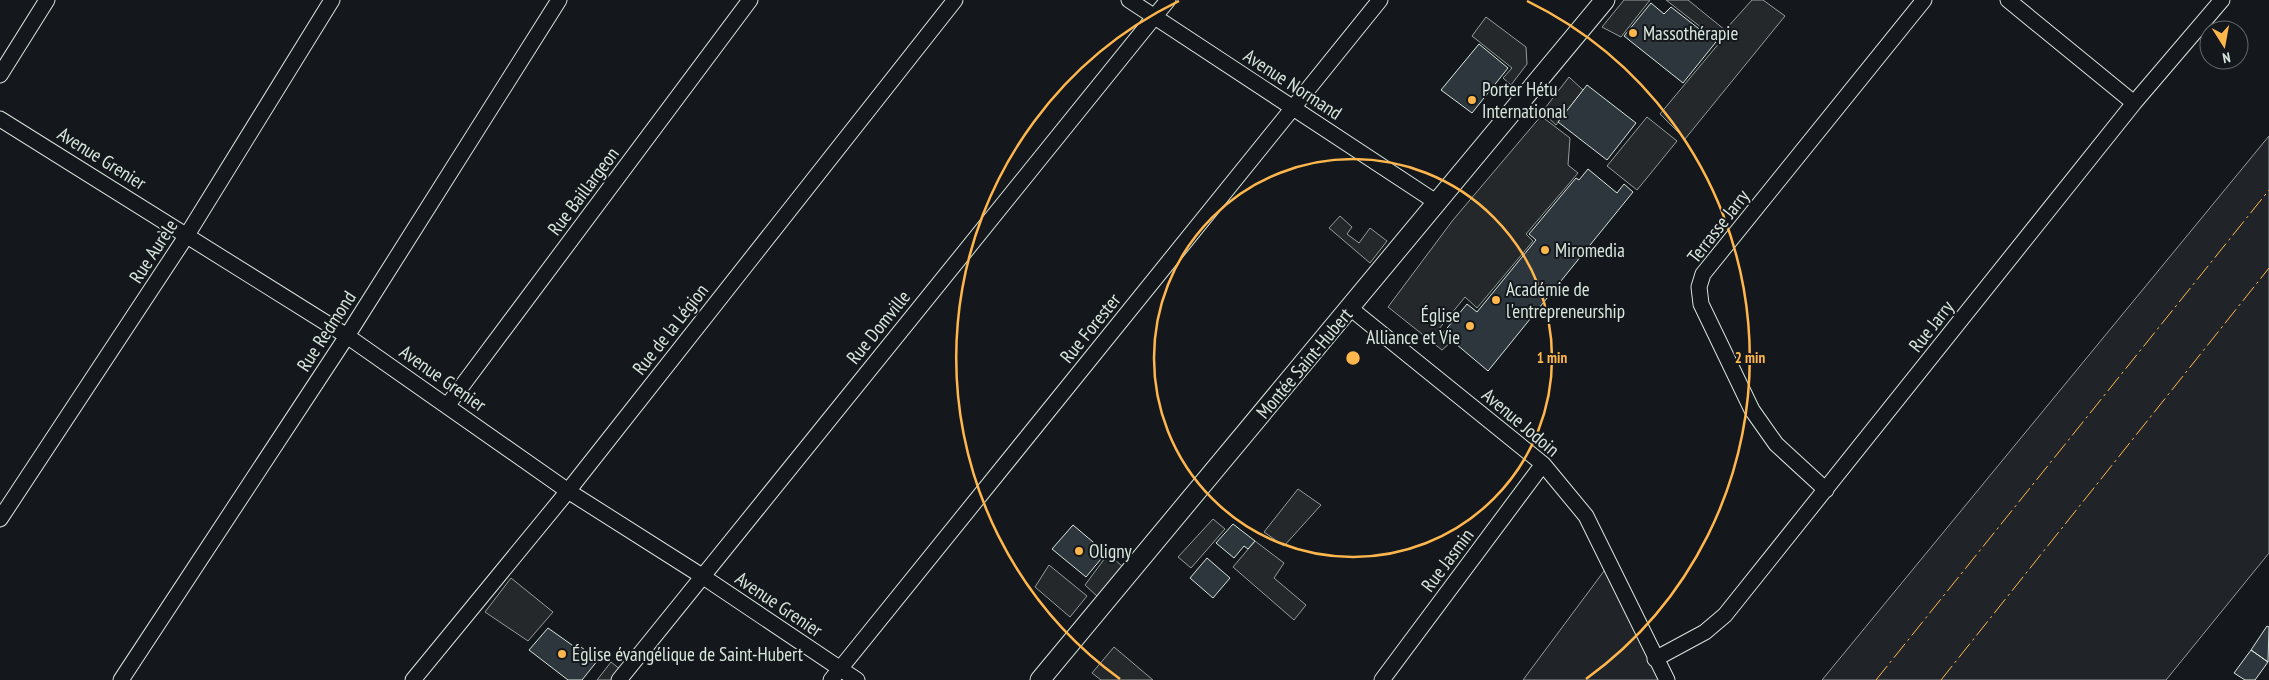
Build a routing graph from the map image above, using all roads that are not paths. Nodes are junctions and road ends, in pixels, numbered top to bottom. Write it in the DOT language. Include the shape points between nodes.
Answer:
graph roads {
  1 [pos="47,0"];
  2 [pos="332,0"];
  3 [pos="559,0"];
  4 [pos="750,0"];
  5 [pos="954,0"];
  6 [pos="1129,0"];
  7 [pos="1168,0"];
  8 [pos="1380,0"];
  9 [pos="1605,0"];
  10 [pos="1924,0"];
  11 [pos="2008,0"];
  12 [pos="2222,0"];
  13 [pos="1154,18"];
  14 [pos="0,75"];
  15 [pos="2134,103"];
  16 [pos="1294,108"];
  17 [pos="0,119"];
  18 [pos="1436,202"];
  19 [pos="187,235"];
  20 [pos="1350,308"];
  21 [pos="348,336"];
  22 [pos="447,406"];
  23 [pos="1543,464"];
  24 [pos="1826,490"];
  25 [pos="568,491"];
  26 [pos="0,519"];
  27 [pos="702,576"];
  28 [pos="1655,659"];
  29 [pos="835,674"];
  30 [pos="121,680"];
  31 [pos="413,680"];
  32 [pos="619,680"];
  33 [pos="857,680"];
  34 [pos="1040,680"];
  35 [pos="1382,680"];
  36 [pos="1667,680"];
  1 -- 14 [label="street"];
  2 -- 19 [label="street, Rue Aurèle"];
  3 -- 21 [label="street, Rue Redmond"];
  4 -- 22 [label="street, Rue Baillargeon"];
  5 -- 25 [label="street, Rue de la Légion"];
  6 -- 13 [label="street, Avenue Normand"];
  7 -- 13 [label="street, Rue Domville"];
  8 -- 16 [label="street, Rue Forester"];
  9 -- 18 [label="street, Montée Saint-Hubert"];
  10 -- 24 [label="street, Terrasse Jarry" via="1704,274 1699,287 1701,304 1752,410 1776,444"];
  11 -- 15 [label="street"];
  12 -- 15 [label="street, Rue Jarry"];
  13 -- 16 [label="street, Avenue Normand"];
  13 -- 27 [label="street, Rue Domville"];
  15 -- 24 [label="street, Rue Jarry"];
  16 -- 18 [label="street, Avenue Normand"];
  16 -- 29 [label="street, Rue Forester"];
  17 -- 19 [label="street, Avenue Grenier"];
  18 -- 20 [label="street, Montée Saint-Hubert"];
  19 -- 21 [label="street, Avenue Grenier"];
  19 -- 26 [label="street, Rue Aurèle"];
  20 -- 23 [label="street, Avenue Jodoin"];
  20 -- 34 [label="street, Montée Saint-Hubert"];
  21 -- 22 [label="street, Avenue Grenier"];
  21 -- 30 [label="street, Rue Redmond"];
  22 -- 25 [label="street, Avenue Grenier"];
  23 -- 28 [label="street, Avenue Jodoin" via="1586,516"];
  23 -- 35 [label="street, Rue Jasmin"];
  24 -- 28 [label="street, Rue Jarry" via="1725,615 1706,632"];
  25 -- 27 [label="street, Avenue Grenier"];
  25 -- 31 [label="street, Rue de la Légion"];
  27 -- 29 [label="street, Avenue Grenier"];
  27 -- 32 [label="street, Rue Domville"];
  28 -- 36 [label="street, Avenue Jodoin"];
  29 -- 33 [label="street, Avenue Grenier"];
}
